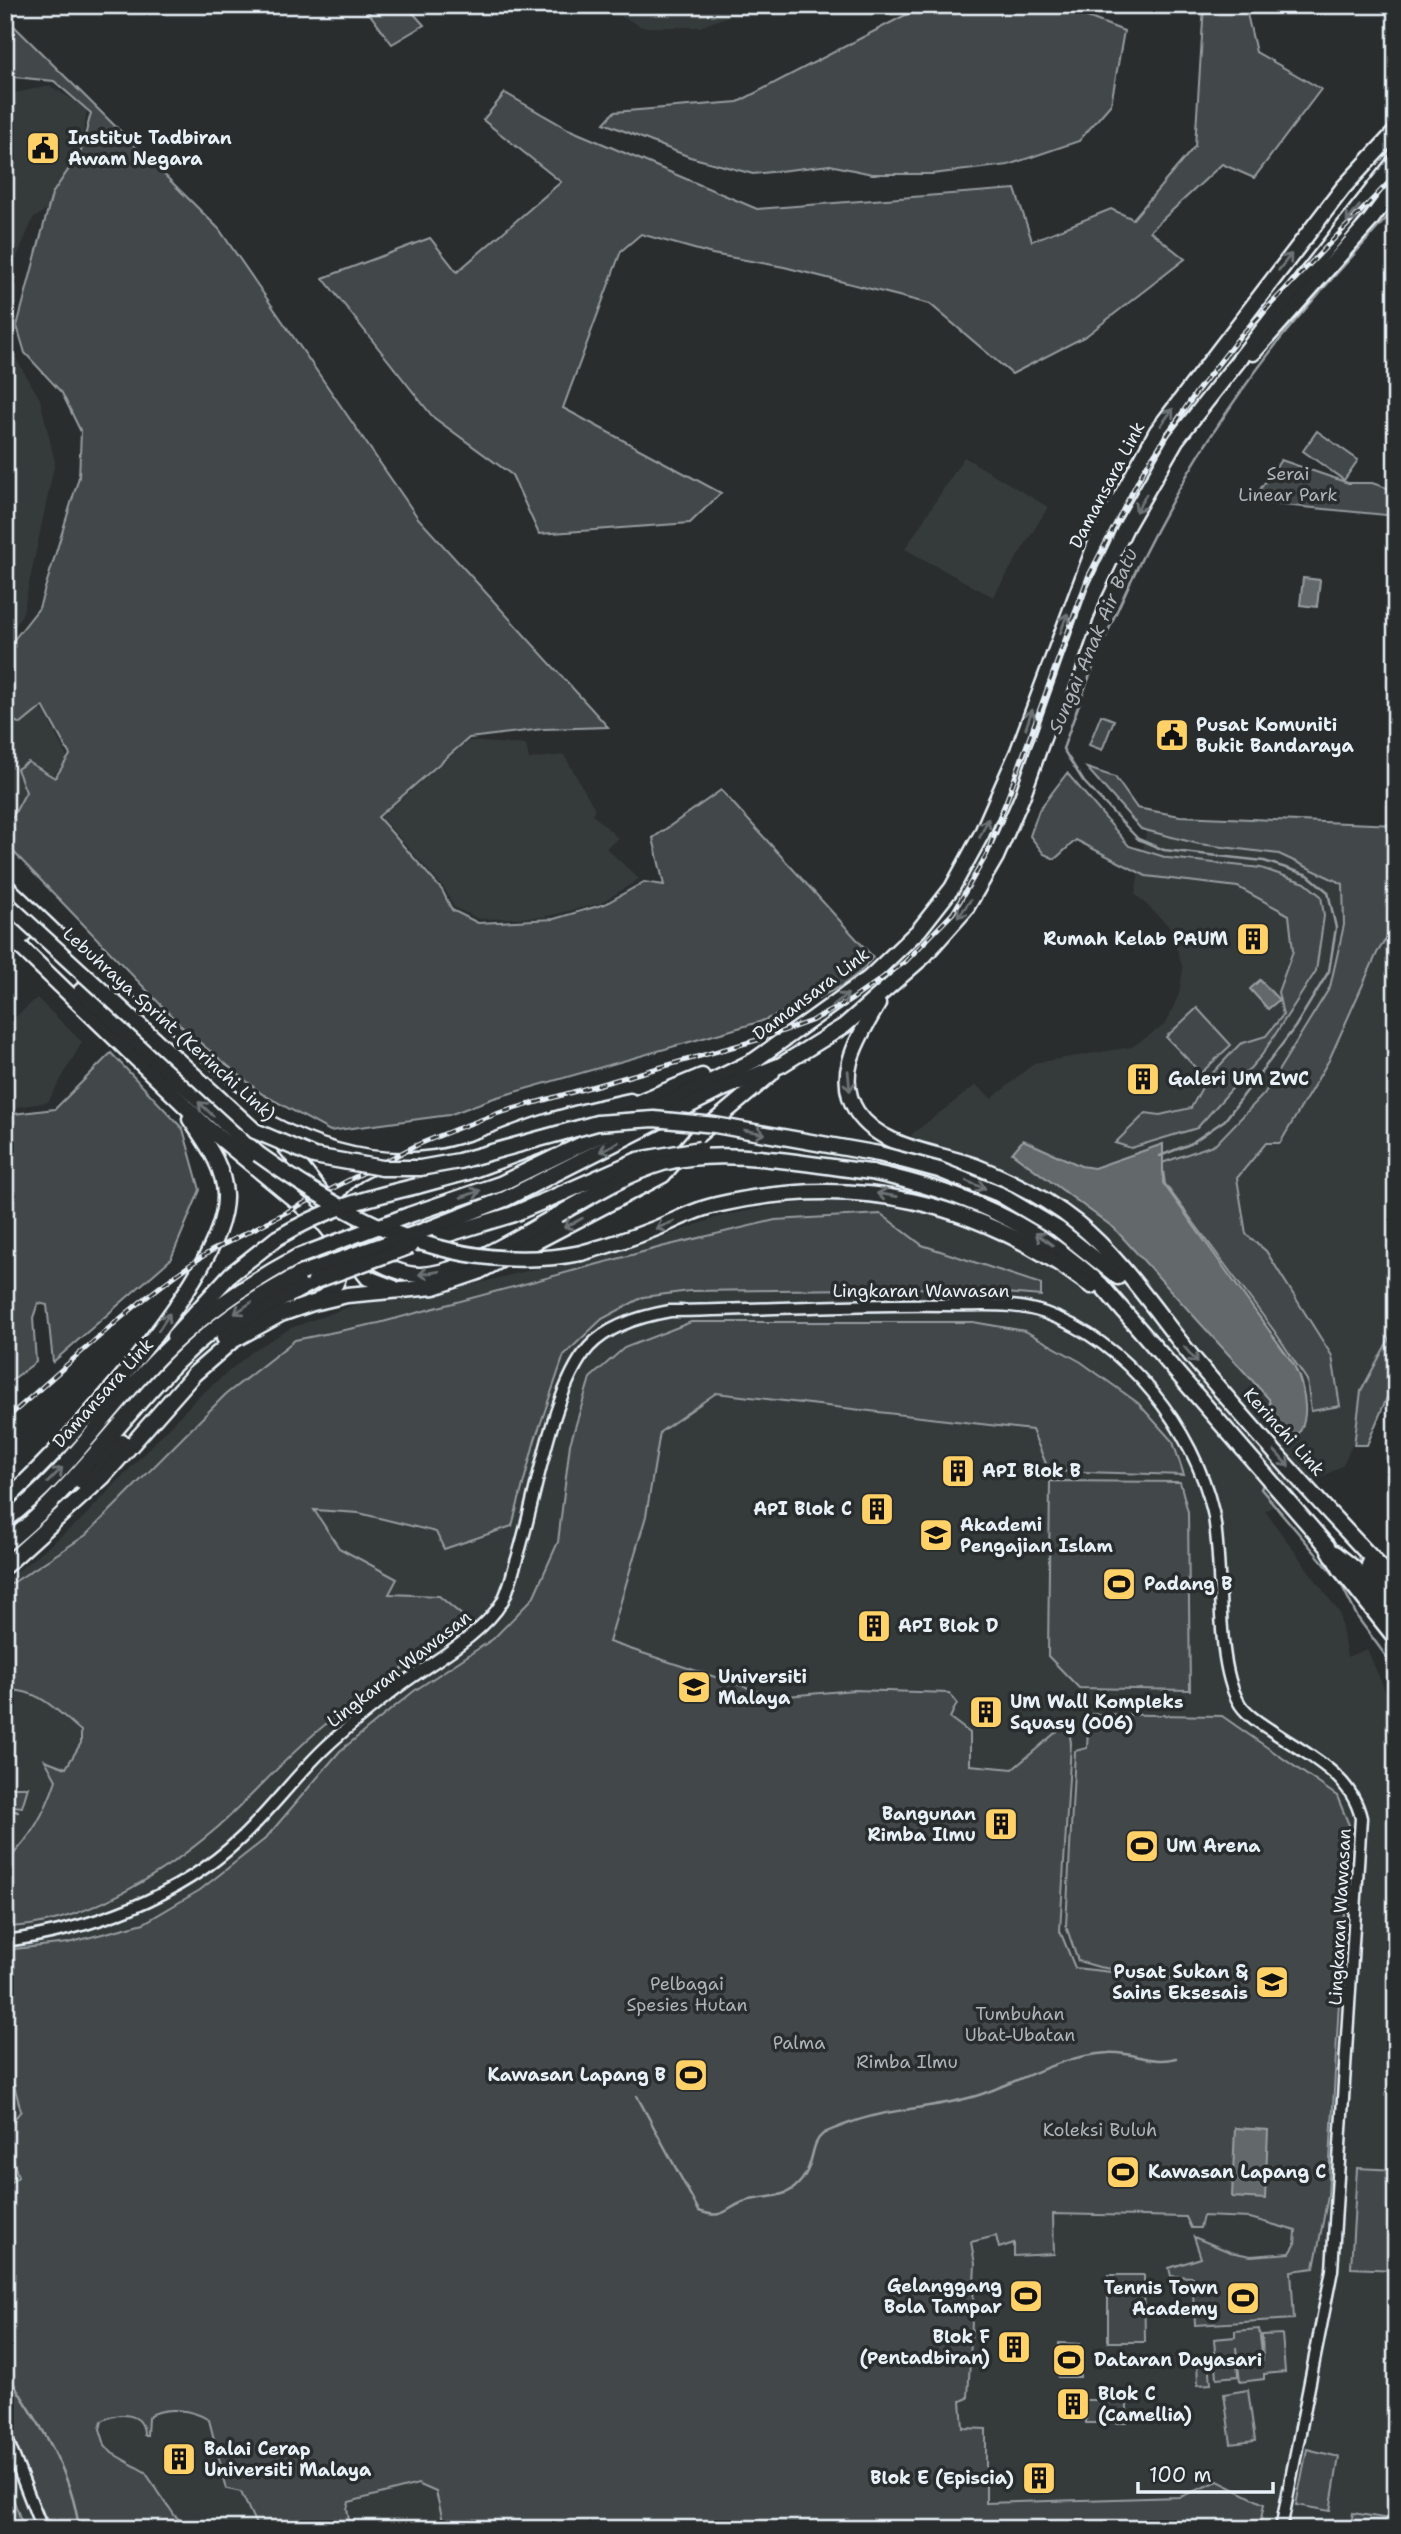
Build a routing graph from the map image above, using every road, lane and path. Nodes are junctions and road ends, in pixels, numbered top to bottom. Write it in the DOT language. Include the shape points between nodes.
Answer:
graph roads {
  1 [pos="1396,117"];
  2 [pos="1396,131"];
  3 [pos="1396,160"];
  4 [pos="1396,186"];
  5 [pos="1343,188"];
  6 [pos="1203,404"];
  7 [pos="5,885"];
  8 [pos="5,902"];
  9 [pos="5,919"];
  10 [pos="5,932"];
  11 [pos="882,996"];
  12 [pos="784,1039"];
  13 [pos="781,1065"];
  14 [pos="174,1096"];
  15 [pos="656,1096"];
  16 [pos="249,1112"];
  17 [pos="597,1123"];
  18 [pos="279,1139"];
  19 [pos="249,1163"];
  20 [pos="871,1172"];
  21 [pos="980,1212"];
  22 [pos="343,1250"];
  23 [pos="309,1277"];
  24 [pos="433,1287"];
  25 [pos="313,1303"];
  26 [pos="1147,1303"];
  27 [pos="159,1357"];
  28 [pos="118,1446"];
  29 [pos="89,1489"];
  30 [pos="5,1501"];
  31 [pos="5,1521"];
  32 [pos="22,1531"];
  33 [pos="1354,1540"];
  34 [pos="1324,1543"];
  35 [pos="5,1544"];
  36 [pos="5,1566"];
  37 [pos="1396,1583"];
  38 [pos="1396,1609"];
  39 [pos="1396,1618"];
  40 [pos="1396,1639"];
  41 [pos="5,1941"];
  42 [pos="5,2434"];
  43 [pos="42,2529"];
  44 [pos="1281,2529"];
  1 -- 5 [label="highway"];
  2 -- 5 [label="highway, Damansara Link"];
  3 -- 6 [label="highway, Damansara Link, one-way"];
  4 -- 6 [label="highway" via="1273,333"];
  12 -- 5 [label="highway, Damansara Link, one-way" via="868,978 919,930 952,888 1018,751 1075,592 1111,511 1157,431"];
  6 -- 11 [label="highway, Damansara Link, one-way" via="1176,440 1126,527 1094,594 996,857 965,910"];
  7 -- 16 [label="highway"];
  8 -- 17 [label="highway, Lebuhraya Sprint (Kerinchi Link), bridge" via="194,1078 256,1131 283,1146 346,1164 420,1168"];
  21 -- 9 [label="highway, Lebuhraya Sprint (Kerinchi Link), one-way, bridge" via="866,1192 815,1191 713,1205 628,1240 552,1259 519,1261 431,1247 353,1213 258,1154"];
  10 -- 14 [label="highway"];
  11 -- 13 [label="highway, Damansara Link" via="844,1027"];
  11 -- 26 [label="highway, one-way" via="848,1065 856,1110 872,1129 1006,1180 1077,1223"];
  12 -- 15 [label="highway"];
  27 -- 12 [label="highway, Damansara Link, one-way, bridge" via="222,1303 297,1257 500,1184 755,1060"];
  13 -- 23 [label="highway, Damansara Link, one-way, bridge" via="720,1090 505,1199"];
  13 -- 24 [label="highway, one-way" via="706,1128 663,1175 478,1272"];
  14 -- 19 [label="highway"];
  30 -- 14 [label="highway, one-way" via="52,1458 160,1330 222,1227 225,1196 220,1167"];
  15 -- 16 [label="highway" via="559,1118 444,1156 414,1159 334,1152 302,1141"];
  20 -- 15 [label="highway, one-way, bridge" via="691,1158 642,1170 483,1254 423,1275 384,1268 362,1249 346,1223 349,1205 376,1183 615,1114"];
  16 -- 18 [label="highway"];
  17 -- 26 [label="highway, Lebuhraya Sprint (Kerinchi Link), one-way, bridge" via="654,1119 715,1125 940,1170 999,1194 1069,1237"];
  17 -- 27 [label="highway, bridge" via="468,1172 317,1214 231,1274 181,1326"];
  18 -- 19 [label="highway" via="281,1155 274,1167"];
  18 -- 22 [label="highway" via="330,1204"];
  19 -- 22 [label="highway" via="325,1225"];
  20 -- 21 [label="highway" via="929,1185"];
  20 -- 23 [label="highway, bridge" via="750,1150 680,1150 638,1160 511,1215"];
  34 -- 21 [label="highway, Lebuhraya Sprint (Kerinchi Link), one-way" via="1129,1318 1081,1278"];
  22 -- 24 [label="highway" via="368,1278 386,1287"];
  22 -- 25 [label="highway" via="339,1278 331,1293"];
  23 -- 28 [label="highway" via="202,1355"];
  23 -- 32 [label="highway, Damansara Link, one-way" via="239,1310 185,1355"];
  24 -- 25 [label="highway"];
  25 -- 29 [label="highway" via="281,1314 232,1341 194,1374"];
  26 -- 33 [label="highway, Kerinchi Link, one-way"];
  31 -- 27 [label="highway, Damansara Link, one-way" via="81,1448"];
  28 -- 29 [label="highway"];
  28 -- 32 [label="highway" via="56,1507"];
  29 -- 36 [label="highway"];
  32 -- 35 [label="highway, Damansara Link"];
  33 -- 37 [label="highway, Kerinchi Link"];
  33 -- 38 [label="highway"];
  34 -- 39 [label="highway" via="1354,1567"];
  34 -- 40 [label="highway"];
  41 -- 44 [label="street, Lingkaran Wawasan" via="43,1935 135,1907 207,1865 239,1840 327,1746 487,1619 503,1601 521,1548 565,1387 589,1347 608,1333 670,1311 890,1304 1018,1306 1062,1320 1094,1337 1119,1359 1182,1434 1213,1512 1228,1671 1238,1702 1261,1724 1345,1782 1361,1818 1332,2270"];
  42 -- 43 [label="street"];
}
